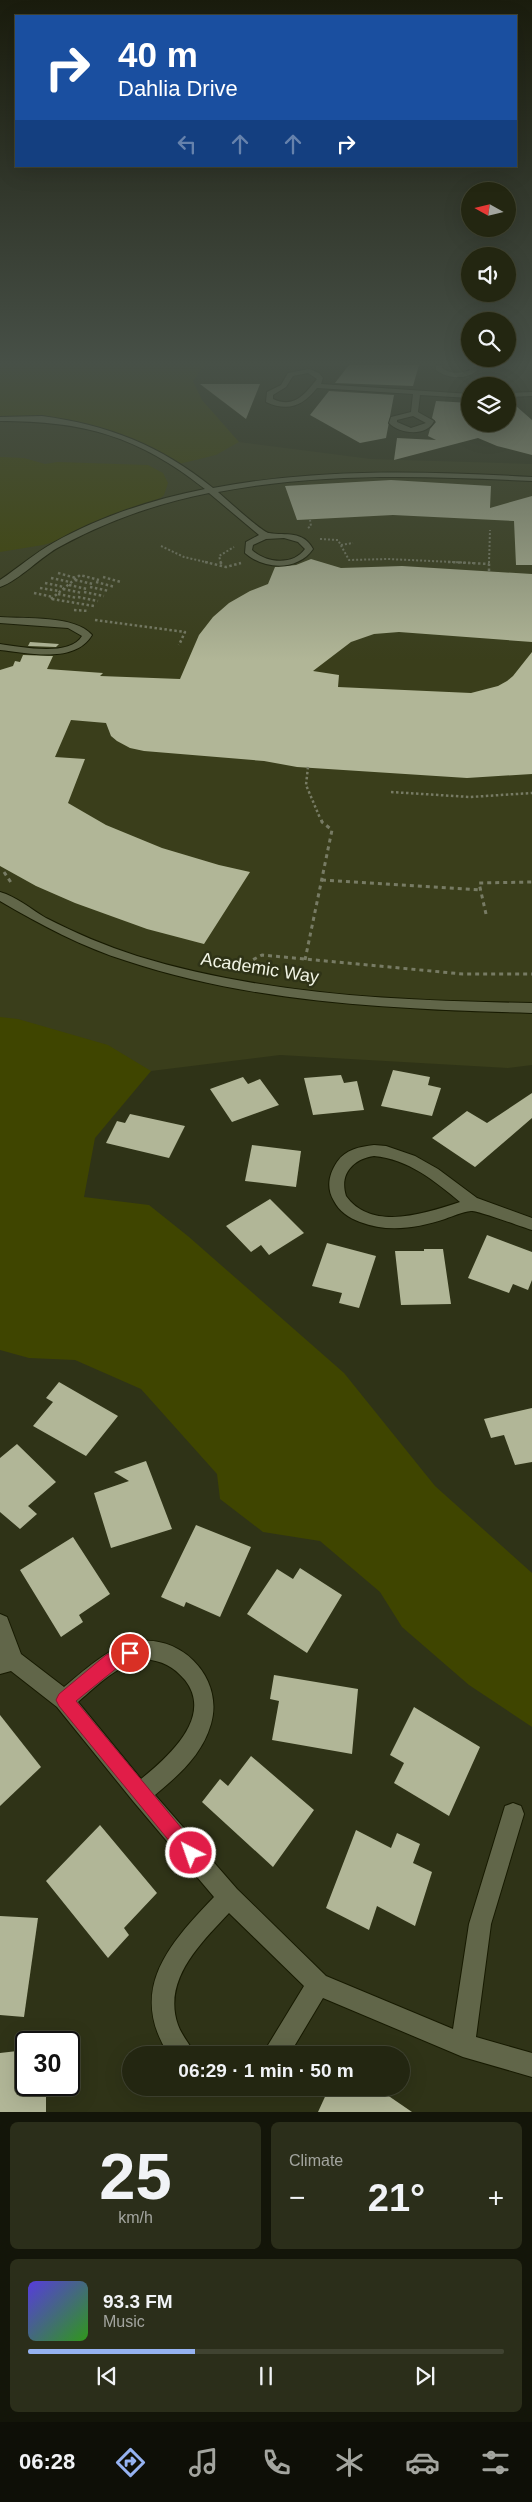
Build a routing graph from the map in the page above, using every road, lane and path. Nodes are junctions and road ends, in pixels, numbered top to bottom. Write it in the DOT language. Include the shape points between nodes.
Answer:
graph roads {
  1 [pos="172,464"];
  2 [pos="532,479"];
  3 [pos="212,489"];
  4 [pos="490,530"];
  5 [pos="266,536"];
  6 [pos="353,543"];
  7 [pos="341,544"];
  8 [pos="321,545"];
  9 [pos="161,546"];
  10 [pos="235,546"];
  11 [pos="239,560"];
  12 [pos="245,563"];
  13 [pos="222,564"];
  14 [pos="489,564"];
  15 [pos="237,565"];
  16 [pos="489,571"];
  17 [pos="58,573"];
  18 [pos="102,577"];
  19 [pos="52,578"];
  20 [pos="76,579"];
  21 [pos="99,580"];
  22 [pos="71,582"];
  23 [pos="121,582"];
  24 [pos="45,583"];
  25 [pos="0,584"];
  26 [pos="68,585"];
  27 [pos="115,587"];
  28 [pos="40,588"];
  29 [pos="61,590"];
  30 [pos="109,591"];
  31 [pos="34,593"];
  32 [pos="104,596"];
  33 [pos="54,597"];
  34 [pos="98,601"];
  35 [pos="94,606"];
  36 [pos="0,620"];
  37 [pos="92,620"];
  38 [pos="179,646"];
  39 [pos="0,647"];
  40 [pos="308,767"];
  41 [pos="391,792"];
  42 [pos="532,793"];
  43 [pos="4,872"];
  44 [pos="322,880"];
  45 [pos="532,882"];
  46 [pos="19,888"];
  47 [pos="482,890"];
  48 [pos="0,896"];
  49 [pos="486,914"];
  50 [pos="305,960"];
  51 [pos="237,968"];
  52 [pos="532,974"];
  53 [pos="532,1008"];
  54 [pos="473,1204"];
  55 [pos="532,1224"];
  56 [pos="0,1624"];
  57 [pos="7,1662"];
  58 [pos="64,1700"];
  59 [pos="140,1794"];
  60 [pos="513,1814"];
  61 [pos="229,1897"];
  62 [pos="318,1984"];
  63 [pos="463,2045"];
  64 [pos="176,2046"];
  65 [pos="281,2046"];
  66 [pos="532,2065"];
  1 -- 3 [label="street"];
  2 -- 3 [label="street" via="355,473"];
  3 -- 5 [label="street"];
  3 -- 25 [label="street" via="142,508 85,531 39,556"];
  4 -- 14 [label="path"];
  5 -- 5 [label="street" via="254,540 248,549 252,556 263,561 289,562 308,552 307,545 295,537"];
  6 -- 7 [label="path"];
  7 -- 8 [label="path" via="335,538 326,537 319,539"];
  7 -- 14 [label="path" via="349,560"];
  9 -- 13 [label="path" via="184,557"];
  10 -- 13 [label="path" via="232,551 226,550 219,556"];
  11 -- 12 [label="path"];
  13 -- 15 [label="path"];
  14 -- 16 [label="path"];
  17 -- 20 [label="path"];
  18 -- 23 [label="path"];
  19 -- 22 [label="path"];
  20 -- 21 [label="path" via="80,575"];
  20 -- 22 [label="path"];
  20 -- 27 [label="path"];
  22 -- 26 [label="path"];
  24 -- 29 [label="path"];
  26 -- 29 [label="path"];
  26 -- 30 [label="path"];
  28 -- 29 [label="path"];
  29 -- 32 [label="path"];
  29 -- 33 [label="path"];
  29 -- 34 [label="path"];
  31 -- 33 [label="path"];
  33 -- 35 [label="path" via="51,599"];
  36 -- 39 [label="street" via="69,625 87,635 80,646 69,650"];
  37 -- 38 [label="path" via="185,632"];
  40 -- 44 [label="path" via="306,785 322,822 332,830"];
  41 -- 42 [label="path" via="470,797"];
  43 -- 46 [label="path"];
  44 -- 47 [label="path"];
  44 -- 50 [label="path"];
  45 -- 47 [label="path" via="479,883"];
  47 -- 49 [label="path"];
  48 -- 53 [label="street, Academic Way" via="58,929 129,958 167,971 228,985 301,995"];
  50 -- 51 [label="path" via="262,955"];
  50 -- 52 [label="path" via="463,974"];
  54 -- 54 [label="street" via="425,1167 385,1150 353,1154 340,1167 336,1184 338,1197 348,1208 365,1218 388,1222 434,1217"];
  54 -- 55 [label="street"];
  56 -- 57 [label="street"];
  57 -- 58 [label="street"];
  58 -- 59 [label="street"];
  58 -- 59 [label="street" via="112,1661 150,1649 172,1653 198,1678 203,1699 202,1722 192,1743 181,1760"];
  59 -- 61 [label="street"];
  60 -- 63 [label="street" via="480,1924"];
  61 -- 62 [label="street"];
  61 -- 64 [label="street" via="186,1944 165,1980 162,2016"];
  62 -- 63 [label="street"];
  62 -- 65 [label="street"];
  63 -- 66 [label="street"];
}
